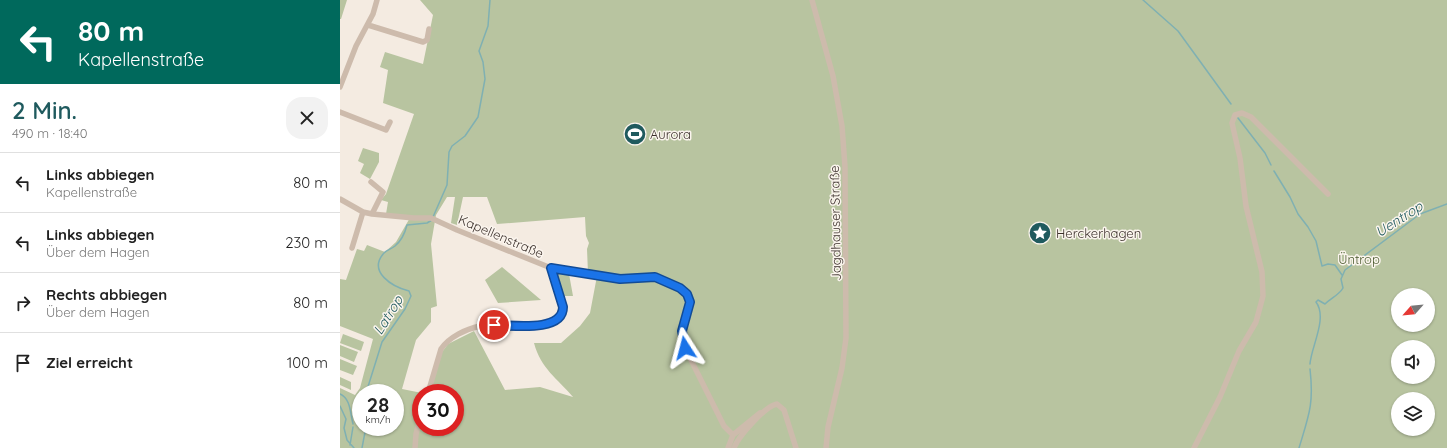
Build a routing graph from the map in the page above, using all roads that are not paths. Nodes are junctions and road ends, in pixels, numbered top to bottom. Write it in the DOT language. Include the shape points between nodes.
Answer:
graph roads {
  1 [pos="377,0"];
  2 [pos="812,0"];
  3 [pos="368,25"];
  4 [pos="429,29"];
  5 [pos="340,87"];
  6 [pos="340,112"];
  7 [pos="390,122"];
  8 [pos="372,182"];
  9 [pos="1328,194"];
  10 [pos="340,199"];
  11 [pos="363,212"];
  12 [pos="372,214"];
  13 [pos="352,248"];
  14 [pos="551,268"];
  15 [pos="431,384"];
  16 [pos="764,412"];
  17 [pos="733,435"];
  18 [pos="416,436"];
  19 [pos="414,448"];
  20 [pos="728,448"];
  21 [pos="734,448"];
  22 [pos="796,448"];
  23 [pos="826,448"];
  24 [pos="1194,448"];
  1 -- 3 [label="street"];
  2 -- 23 [label="street, Jagdhauser Straße" via="833,76 844,139 845,167 846,338"];
  3 -- 4 [label="street" via="421,42 427,40"];
  3 -- 5 [label="street" via="356,46"];
  6 -- 7 [label="street" via="386,130"];
  8 -- 12 [label="street" via="383,192"];
  9 -- 24 [label="street" via="1251,117 1242,113 1234,115 1232,123 1240,158 1246,206 1262,272 1263,296 1256,322 1239,351 1220,397"];
  10 -- 11 [label="street, Kapellenstraße"];
  11 -- 12 [label="street, Kapellenstraße"];
  11 -- 13 [label="street"];
  12 -- 14 [label="street, Kapellenstraße" via="434,218"];
  14 -- 15 [label="street" via="563,307 559,318 537,326 482,326 454,337 441,349"];
  14 -- 17 [label="street, Kapellenstraße" via="620,279 655,277 683,290 690,304 683,320 685,348 724,426"];
  16 -- 17 [label="street" via="753,417"];
  16 -- 21 [label="street" via="740,437"];
  16 -- 22 [label="street" via="774,405 782,407"];
  17 -- 20 [label="street"];
  18 -- 19 [label="street"];
}
